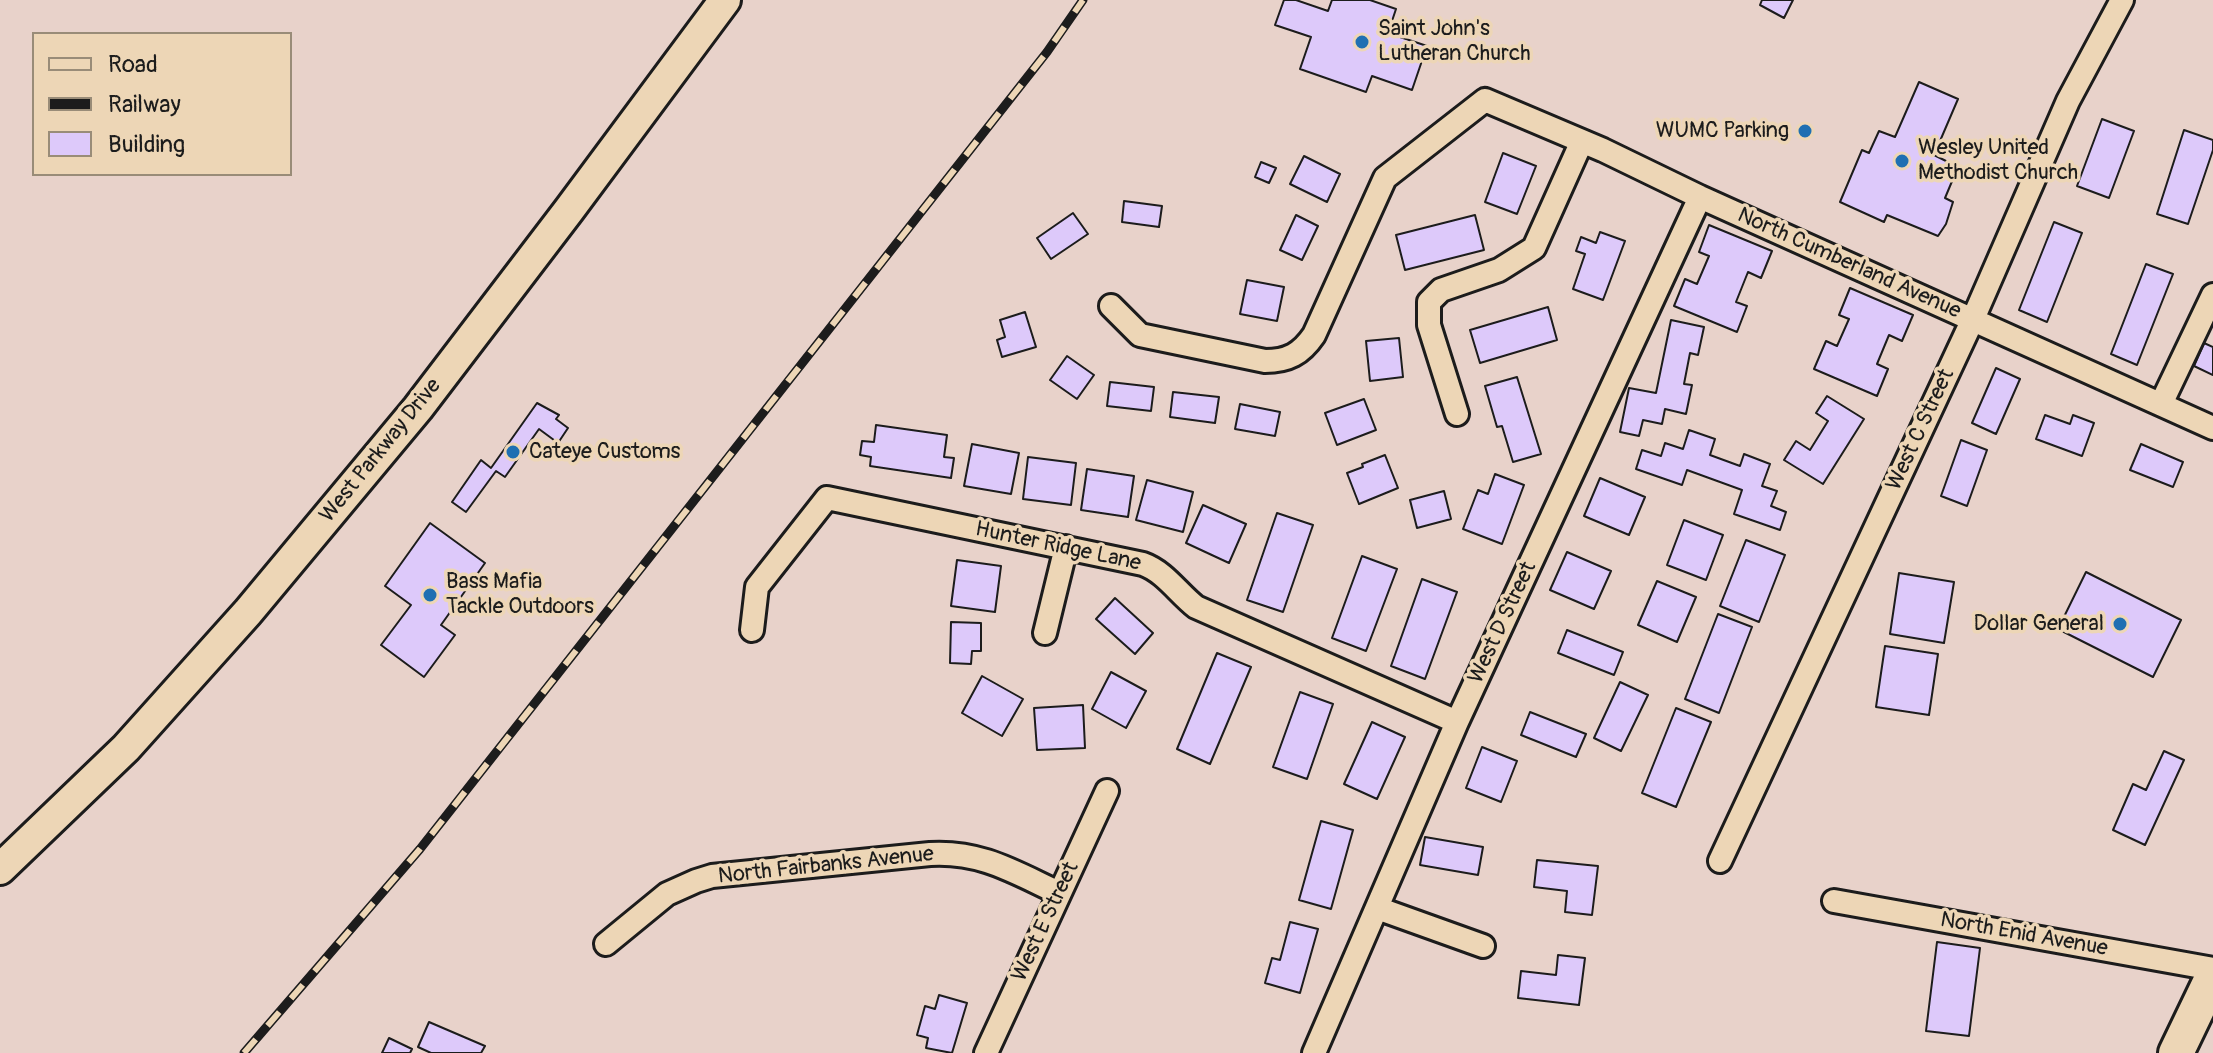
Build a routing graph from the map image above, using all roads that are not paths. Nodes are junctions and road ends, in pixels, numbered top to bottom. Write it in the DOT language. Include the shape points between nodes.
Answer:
graph roads {
  1 [pos="725,0"];
  2 [pos="2122,0"];
  3 [pos="1582,141"];
  4 [pos="1700,197"];
  5 [pos="2213,295"];
  6 [pos="1111,306"];
  7 [pos="1973,319"];
  8 [pos="2161,404"];
  9 [pos="1457,414"];
  10 [pos="2213,428"];
  11 [pos="1066,547"];
  12 [pos="752,630"];
  13 [pos="1045,633"];
  14 [pos="1457,722"];
  15 [pos="1107,791"];
  16 [pos="1720,861"];
  17 [pos="0,869"];
  18 [pos="1059,893"];
  19 [pos="1834,901"];
  20 [pos="1377,908"];
  21 [pos="606,944"];
  22 [pos="1483,946"];
  23 [pos="2213,969"];
  24 [pos="2213,976"];
  25 [pos="986,1053"];
  26 [pos="1314,1053"];
  27 [pos="2176,1053"];
  1 -- 17 [label="main road, West Parkway Drive" via="428,396 248,612 126,748"];
  2 -- 7 [label="street, West C Street" via="2068,101"];
  3 -- 4 [label="street, North Cumberland Avenue"];
  3 -- 6 [label="street, North Cumberland Avenue" via="1485,100 1385,178 1314,335 1306,347 1282,361 1140,335"];
  3 -- 9 [label="street" via="1534,248 1499,270 1441,290 1429,302 1429,325"];
  4 -- 7 [label="street, North Cumberland Avenue"];
  4 -- 14 [label="street, West D Street"];
  5 -- 8 [label="street"];
  7 -- 8 [label="street, North Cumberland Avenue"];
  7 -- 16 [label="street, West C Street"];
  8 -- 10 [label="street, North Cumberland Avenue"];
  11 -- 12 [label="street, Hunter Ridge Lane" via="827,498 757,587"];
  11 -- 13 [label="street"];
  11 -- 14 [label="street, Hunter Ridge Lane" via="1156,568 1196,607"];
  14 -- 20 [label="street, West D Street"];
  15 -- 18 [label="street, West E Street"];
  18 -- 21 [label="street, North Fairbanks Avenue" via="961,854 730,873 667,894"];
  18 -- 25 [label="street, West E Street"];
  19 -- 23 [label="street, North Enid Avenue"];
  20 -- 22 [label="street"];
  20 -- 26 [label="street, West D Street"];
  24 -- 27 [label="main road"];
}
